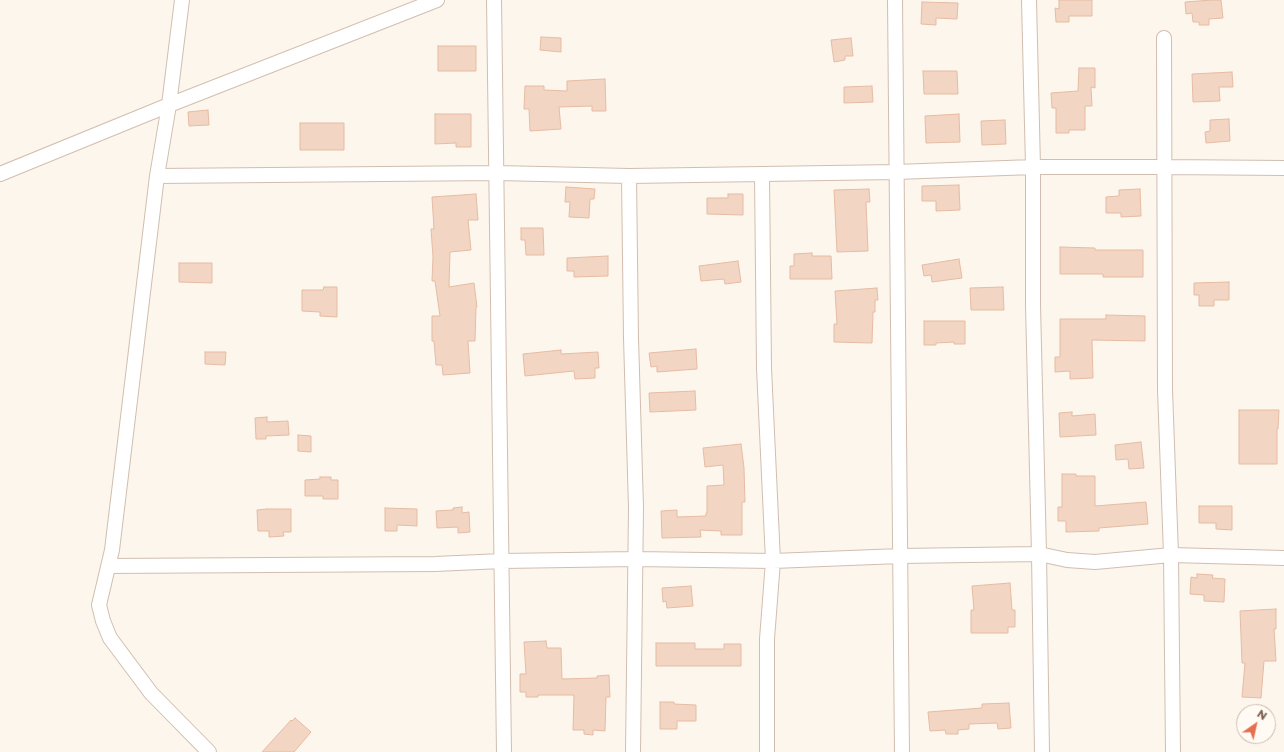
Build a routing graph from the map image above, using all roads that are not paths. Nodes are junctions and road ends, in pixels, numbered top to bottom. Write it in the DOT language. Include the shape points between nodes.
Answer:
graph roads {
  1 [pos="182,0"];
  2 [pos="437,0"];
  3 [pos="494,0"];
  4 [pos="895,0"];
  5 [pos="1028,0"];
  6 [pos="1164,38"];
  7 [pos="169,105"];
  8 [pos="1032,167"];
  9 [pos="1165,167"];
  10 [pos="1284,168"];
  11 [pos="896,172"];
  12 [pos="497,173"];
  13 [pos="0,174"];
  14 [pos="762,174"];
  15 [pos="157,176"];
  16 [pos="629,176"];
  17 [pos="1039,554"];
  18 [pos="1171,555"];
  19 [pos="900,556"];
  20 [pos="635,558"];
  21 [pos="1284,558"];
  22 [pos="502,561"];
  23 [pos="773,561"];
  24 [pos="108,566"];
  25 [pos="209,752"];
  26 [pos="504,752"];
  27 [pos="633,752"];
  28 [pos="767,752"];
  29 [pos="902,752"];
  30 [pos="1042,752"];
  31 [pos="1173,752"];
  1 -- 7 [label="street"];
  2 -- 7 [label="street"];
  3 -- 12 [label="street"];
  4 -- 11 [label="street"];
  5 -- 8 [label="street"];
  6 -- 9 [label="street"];
  7 -- 13 [label="street"];
  7 -- 15 [label="street"];
  8 -- 9 [label="street"];
  8 -- 11 [label="street"];
  8 -- 17 [label="street"];
  9 -- 10 [label="street"];
  9 -- 18 [label="street" via="1165,390"];
  11 -- 14 [label="street"];
  11 -- 19 [label="street"];
  12 -- 15 [label="street"];
  12 -- 16 [label="street"];
  12 -- 22 [label="street"];
  14 -- 16 [label="street"];
  14 -- 23 [label="street" via="764,368"];
  15 -- 24 [label="street"];
  16 -- 20 [label="street"];
  17 -- 18 [label="street" via="1067,560 1096,562"];
  17 -- 19 [label="street"];
  17 -- 30 [label="street"];
  18 -- 21 [label="street"];
  18 -- 31 [label="street"];
  19 -- 23 [label="street"];
  19 -- 29 [label="street"];
  20 -- 22 [label="street"];
  20 -- 23 [label="street"];
  20 -- 27 [label="street"];
  22 -- 24 [label="street" via="435,564"];
  22 -- 26 [label="street"];
  23 -- 28 [label="street" via="766,639"];
  24 -- 25 [label="street" via="100,605 110,638 151,693"];
}
